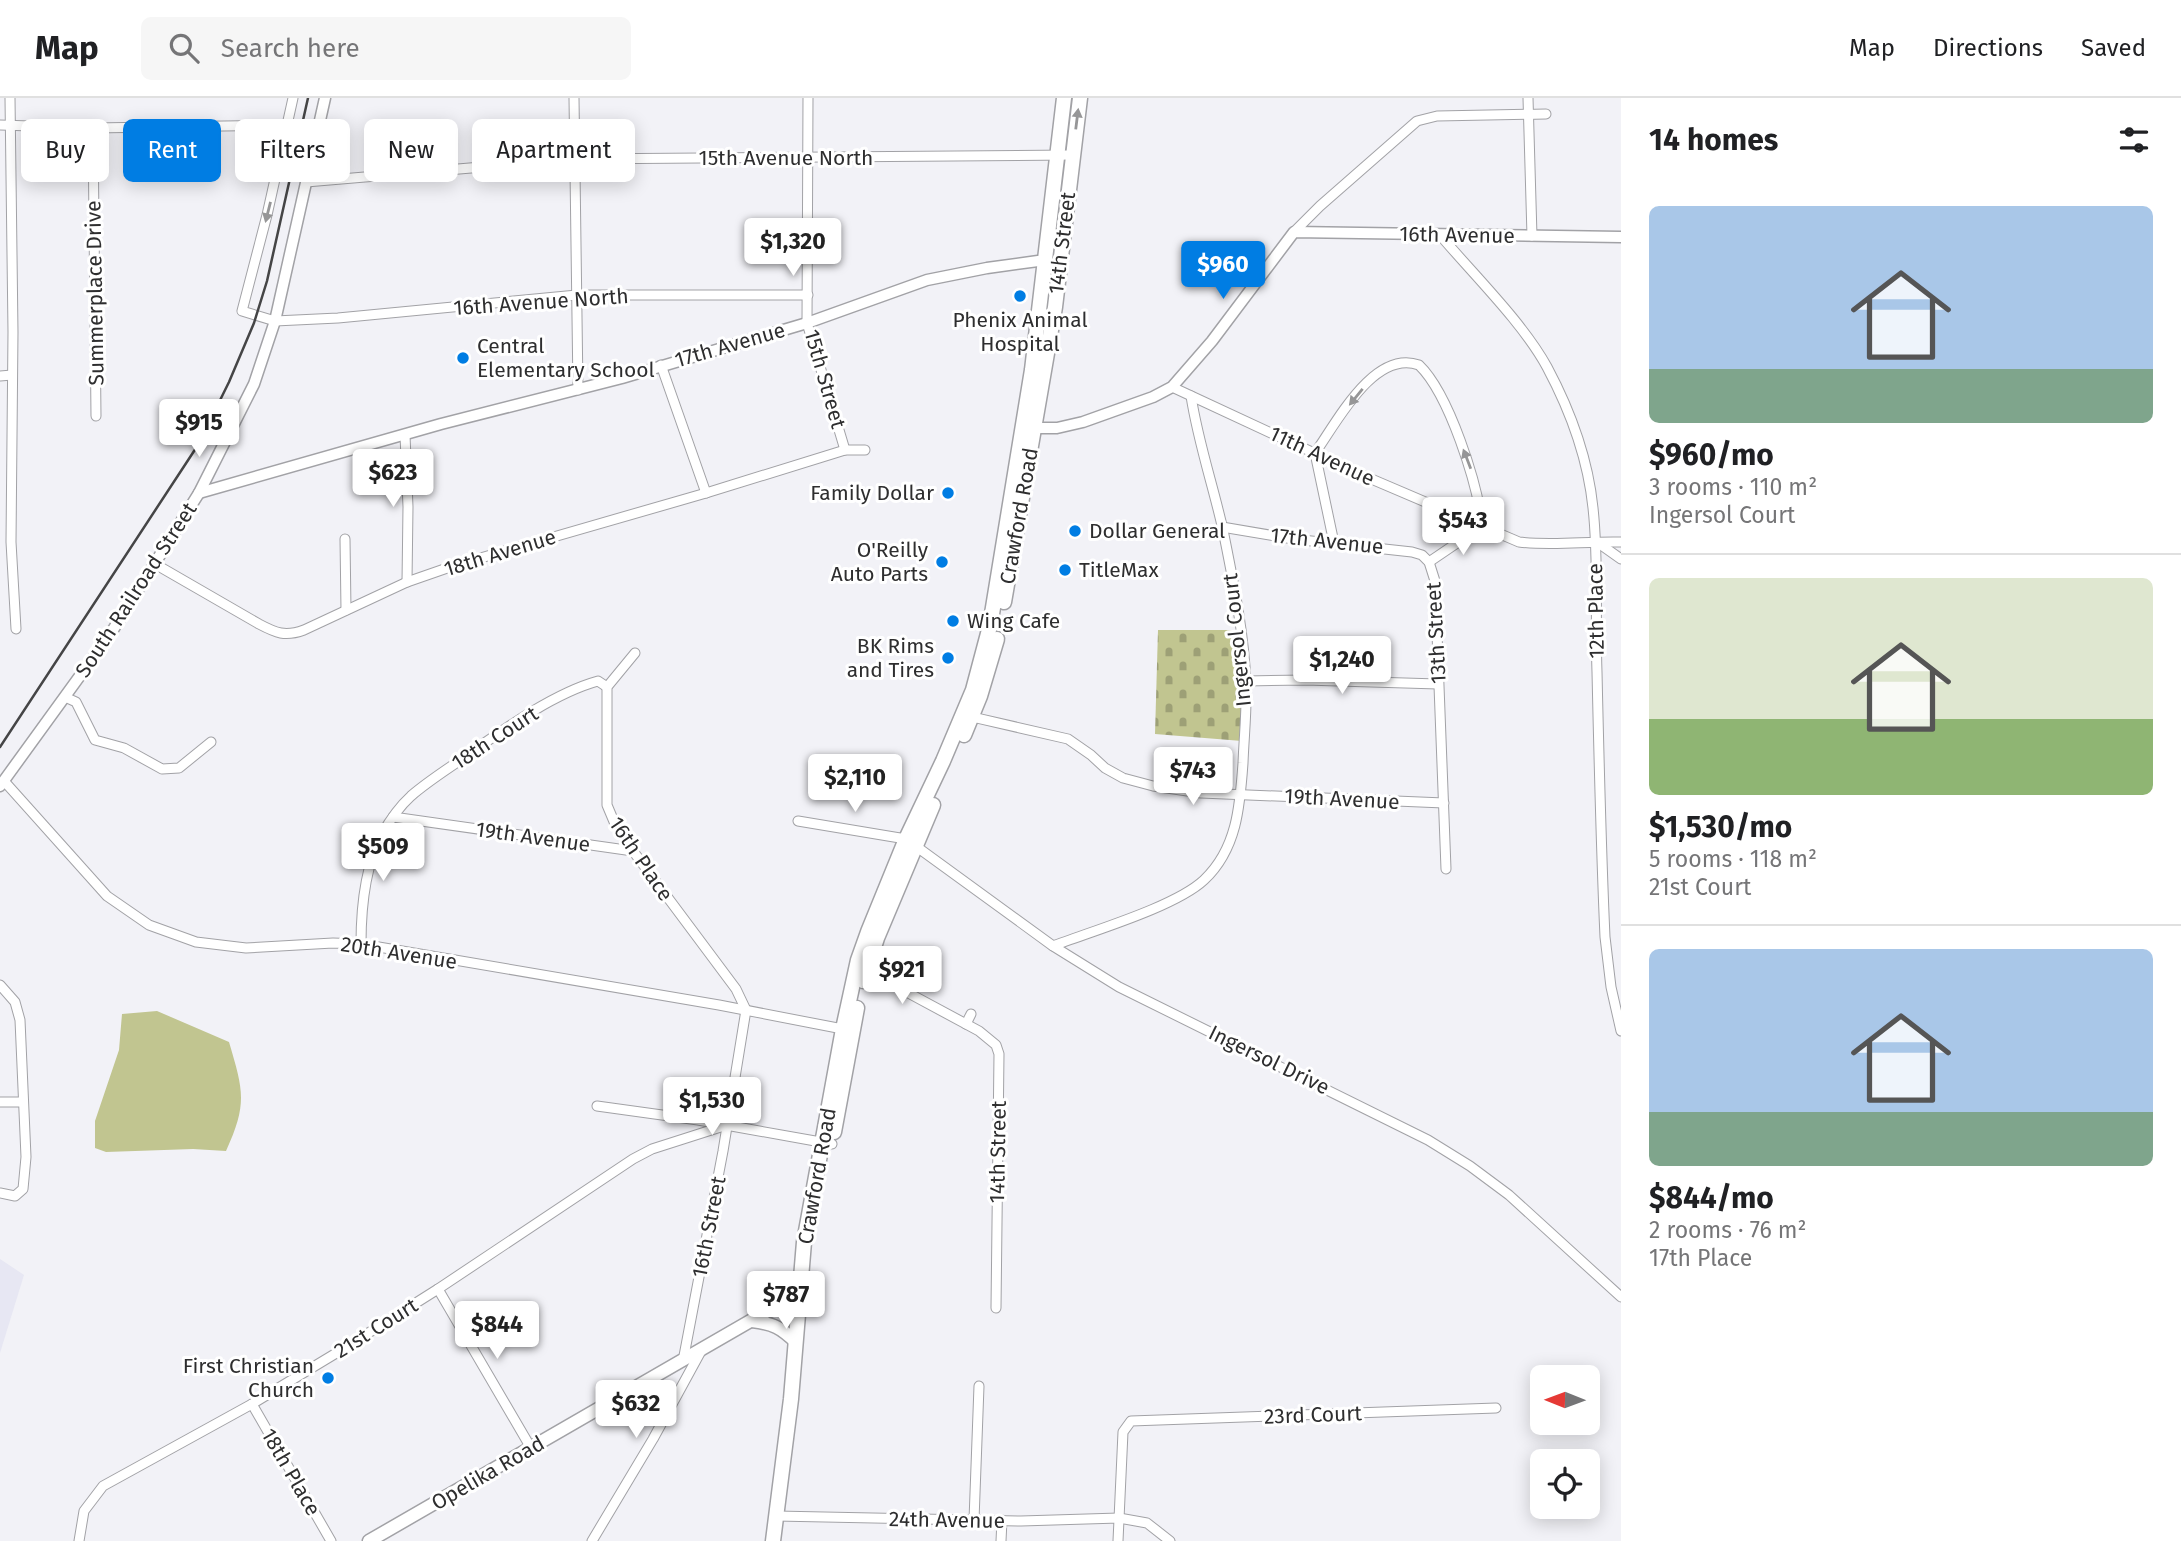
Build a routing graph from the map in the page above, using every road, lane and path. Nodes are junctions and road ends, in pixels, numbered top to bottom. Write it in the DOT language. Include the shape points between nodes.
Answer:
graph roads {
  1 [pos="10,98"];
  2 [pos="293,98"];
  3 [pos="325,98"];
  4 [pos="574,98"];
  5 [pos="808,98"];
  6 [pos="1064,98"];
  7 [pos="1080,98"];
  8 [pos="1528,98"];
  9 [pos="1528,113"];
  10 [pos="1546,114"];
  11 [pos="288,119"];
  12 [pos="320,119"];
  13 [pos="575,119"];
  14 [pos="0,125"];
  15 [pos="11,125"];
  16 [pos="21,125"];
  17 [pos="235,126"];
  18 [pos="109,128"];
  19 [pos="1057,155"];
  20 [pos="1073,155"];
  21 [pos="809,157"];
  22 [pos="635,158"];
  23 [pos="472,168"];
  24 [pos="350,178"];
  25 [pos="94,182"];
  26 [pos="275,182"];
  27 [pos="306,182"];
  28 [pos="576,182"];
  29 [pos="1294,232"];
  30 [pos="1440,235"];
  31 [pos="1532,236"];
  32 [pos="1621,237"];
  33 [pos="1051,264"];
  34 [pos="577,295"];
  35 [pos="808,295"];
  36 [pos="275,321"];
  37 [pos="807,323"];
  38 [pos="661,365"];
  39 [pos="12,375"];
  40 [pos="0,376"];
  41 [pos="1172,387"];
  42 [pos="578,390"];
  43 [pos="1191,396"];
  44 [pos="96,416"];
  45 [pos="1029,428"];
  46 [pos="405,435"];
  47 [pos="845,450"];
  48 [pos="865,450"];
  49 [pos="1315,453"];
  50 [pos="199,493"];
  51 [pos="706,493"];
  52 [pos="1482,526"];
  53 [pos="1222,527"];
  54 [pos="345,539"];
  55 [pos="1595,541"];
  56 [pos="0,542"];
  57 [pos="11,542"];
  58 [pos="1621,542"];
  59 [pos="1334,543"];
  60 [pos="1621,559"];
  61 [pos="1429,562"];
  62 [pos="155,564"];
  63 [pos="407,582"];
  64 [pos="346,610"];
  65 [pos="16,629"];
  66 [pos="635,653"];
  67 [pos="1246,681"];
  68 [pos="1438,684"];
  69 [pos="607,687"];
  70 [pos="65,697"];
  71 [pos="967,716"];
  72 [pos="211,742"];
  73 [pos="2,783"];
  74 [pos="1242,794"];
  75 [pos="1444,803"];
  76 [pos="393,817"];
  77 [pos="798,821"];
  78 [pos="911,841"];
  79 [pos="633,851"];
  80 [pos="1446,869"];
  81 [pos="361,944"];
  82 [pos="1053,946"];
  83 [pos="862,964"];
  84 [pos="2,986"];
  85 [pos="746,1010"];
  86 [pos="971,1014"];
  87 [pos="966,1024"];
  88 [pos="848,1030"];
  89 [pos="1621,1031"];
  90 [pos="0,1101"];
  91 [pos="22,1102"];
  92 [pos="597,1106"];
  93 [pos="727,1125"];
  94 [pos="827,1143"];
  95 [pos="0,1193"];
  96 [pos="800,1277"];
  97 [pos="438,1290"];
  98 [pos="1621,1297"];
  99 [pos="800,1305"];
  100 [pos="996,1308"];
  101 [pos="773,1309"];
  102 [pos="752,1321"];
  103 [pos="796,1342"];
  104 [pos="701,1351"];
  105 [pos="683,1361"];
  106 [pos="979,1386"];
  107 [pos="252,1404"];
  108 [pos="1496,1408"];
  109 [pos="531,1448"];
  110 [pos="776,1516"];
  111 [pos="1119,1518"];
  112 [pos="974,1520"];
  113 [pos="1002,1520"];
  114 [pos="79,1541"];
  115 [pos="331,1541"];
  116 [pos="369,1541"];
  117 [pos="592,1541"];
  118 [pos="773,1541"];
  119 [pos="1002,1541"];
  120 [pos="1118,1541"];
  121 [pos="1170,1541"];
  1 -- 15 [label="street"];
  2 -- 11 [label="street"];
  3 -- 12 [label="street, South Railroad Street"];
  4 -- 13 [label="street"];
  5 -- 21 [label="street, 15th Street"];
  6 -- 19 [label="main road, 14th Street"];
  20 -- 7 [label="main road, 14th Street, one-way"];
  8 -- 9 [label="street"];
  9 -- 10 [label="street"];
  9 -- 29 [label="street" via="1437,116 1417,121"];
  9 -- 31 [label="street"];
  14 -- 15 [label="street"];
  15 -- 16 [label="street"];
  15 -- 39 [label="street"];
  17 -- 18 [label="street"];
  19 -- 20 [label="street, 15th Avenue North"];
  19 -- 21 [label="street, 15th Avenue North"];
  19 -- 33 [label="main road, 14th Street"];
  20 -- 33 [label="main road, 14th Street"];
  21 -- 22 [label="street, 15th Avenue North"];
  21 -- 35 [label="street, 15th Street"];
  23 -- 24 [label="street, 15th Avenue North"];
  25 -- 44 [label="street, Summerplace Drive"];
  26 -- 36 [label="street, one-way" via="242,311"];
  27 -- 36 [label="street, South Railroad Street"];
  28 -- 34 [label="street"];
  29 -- 30 [label="street, 16th Avenue"];
  29 -- 41 [label="street"];
  30 -- 31 [label="street, 16th Avenue"];
  30 -- 55 [label="street, 12th Place" via="1546,365 1584,456"];
  31 -- 32 [label="street, 16th Avenue"];
  33 -- 37 [label="street, 17th Avenue" via="1038,261 927,280"];
  33 -- 45 [label="main road, 14th Street" via="1055,307"];
  34 -- 35 [label="street, 16th Avenue North"];
  34 -- 36 [label="street, 16th Avenue North"];
  34 -- 42 [label="street"];
  35 -- 37 [label="street, 15th Street"];
  36 -- 50 [label="street, South Railroad Street" via="254,384"];
  37 -- 38 [label="street, 17th Avenue"];
  37 -- 47 [label="street, 15th Street"];
  38 -- 42 [label="street, 17th Avenue"];
  38 -- 51 [label="street"];
  39 -- 40 [label="street"];
  39 -- 57 [label="street"];
  41 -- 43 [label="street, 11th Avenue"];
  41 -- 45 [label="street" via="1083,422"];
  42 -- 46 [label="street, 17th Avenue"];
  43 -- 49 [label="street, 11th Avenue"];
  43 -- 53 [label="street, Ingersol Court"];
  45 -- 71 [label="main road, Crawford Road" via="1003,612 992,660"];
  46 -- 50 [label="street, 17th Avenue"];
  46 -- 63 [label="street"];
  47 -- 48 [label="street, 18th Avenue"];
  47 -- 51 [label="street, 18th Avenue"];
  49 -- 52 [label="street, 11th Avenue"];
  52 -- 49 [label="street, one-way" via="1471,470 1431,379 1419,365 1392,364 1376,374"];
  49 -- 59 [label="street"];
  50 -- 62 [label="street, South Railroad Street"];
  51 -- 63 [label="street, 18th Avenue"];
  52 -- 55 [label="street, 11th Avenue" via="1519,542"];
  52 -- 61 [label="street, 13th Street"];
  53 -- 59 [label="street, 17th Avenue"];
  53 -- 67 [label="street, Ingersol Court"];
  54 -- 64 [label="street"];
  55 -- 58 [label="street"];
  55 -- 60 [label="street"];
  55 -- 89 [label="street, 12th Place" via="1605,937"];
  56 -- 57 [label="street"];
  57 -- 65 [label="street"];
  59 -- 61 [label="street, 17th Avenue" via="1412,552"];
  61 -- 68 [label="street, 13th Street" via="1435,582"];
  62 -- 64 [label="street, 18th Avenue" via="276,634 295,633"];
  62 -- 70 [label="street, South Railroad Street"];
  63 -- 64 [label="street, 18th Avenue"];
  66 -- 69 [label="street"];
  67 -- 68 [label="street"];
  67 -- 74 [label="street, Ingersol Court"];
  68 -- 75 [label="street, 13th Street"];
  69 -- 76 [label="street, 18th Court" via="598,681 587,684 518,722 426,784"];
  69 -- 79 [label="street, 16th Place" via="607,805"];
  70 -- 72 [label="street" via="76,702 95,740 124,748 162,769 179,768"];
  70 -- 73 [label="street, South Railroad Street"];
  71 -- 74 [label="street, 19th Avenue" via="1068,739 1123,778 1201,793"];
  71 -- 78 [label="main road, Crawford Road"];
  73 -- 81 [label="street, 20th Avenue" via="107,896 149,925 197,942 243,947"];
  74 -- 75 [label="street, 19th Avenue"];
  74 -- 82 [label="street, Ingersol Court" via="1222,860 1202,882 1178,897"];
  75 -- 80 [label="street, 13th Street"];
  76 -- 79 [label="street, 19th Avenue"];
  76 -- 81 [label="street, 18th Court" via="374,855 363,903"];
  77 -- 78 [label="street"];
  78 -- 82 [label="street, Ingersol Drive"];
  78 -- 83 [label="main road, Crawford Road"];
  79 -- 85 [label="street, 16th Place" via="736,989"];
  81 -- 85 [label="street, 20th Avenue"];
  82 -- 98 [label="street, Ingersol Drive" via="1119,987 1449,1153 1509,1195"];
  83 -- 87 [label="street"];
  83 -- 88 [label="main road, Crawford Road"];
  84 -- 91 [label="street" via="15,1002 20,1020"];
  85 -- 88 [label="street, 20th Avenue"];
  85 -- 93 [label="street, 16th Street"];
  86 -- 87 [label="street"];
  87 -- 100 [label="street, 14th Street" via="988,1037 999,1054"];
  88 -- 94 [label="main road, Crawford Road"];
  90 -- 91 [label="street"];
  91 -- 95 [label="street" via="23,1189 15,1196"];
  92 -- 93 [label="street"];
  93 -- 94 [label="street"];
  93 -- 97 [label="street, 21st Court" via="634,1159"];
  93 -- 105 [label="street, 16th Street"];
  94 -- 96 [label="main road, Crawford Road"];
  94 -- 99 [label="main road, Crawford Road"];
  96 -- 99 [label="main road, Crawford Road"];
  96 -- 101 [label="main road"];
  97 -- 107 [label="street, 21st Court"];
  97 -- 109 [label="street"];
  99 -- 101 [label="main road, Opelika Road"];
  99 -- 102 [label="main road, Opelika Road"];
  99 -- 103 [label="main road, Crawford Road" via="802,1334"];
  101 -- 102 [label="main road, Opelika Road"];
  102 -- 103 [label="main road" via="773,1324"];
  102 -- 104 [label="main road, Opelika Road"];
  103 -- 110 [label="main road"];
  104 -- 105 [label="main road, Opelika Road"];
  104 -- 117 [label="street"];
  105 -- 109 [label="main road, Opelika Road"];
  106 -- 112 [label="street"];
  107 -- 114 [label="street, 21st Court" via="103,1486 84,1511"];
  107 -- 115 [label="street, 18th Place"];
  108 -- 111 [label="street, 23rd Court" via="1130,1421 1123,1432"];
  109 -- 116 [label="main road, Opelika Road"];
  110 -- 112 [label="street, 24th Avenue"];
  110 -- 118 [label="main road"];
  111 -- 113 [label="street, 24th Avenue"];
  111 -- 120 [label="street"];
  111 -- 121 [label="street" via="1147,1523"];
  112 -- 113 [label="street, 24th Avenue"];
  113 -- 119 [label="street"];
}
